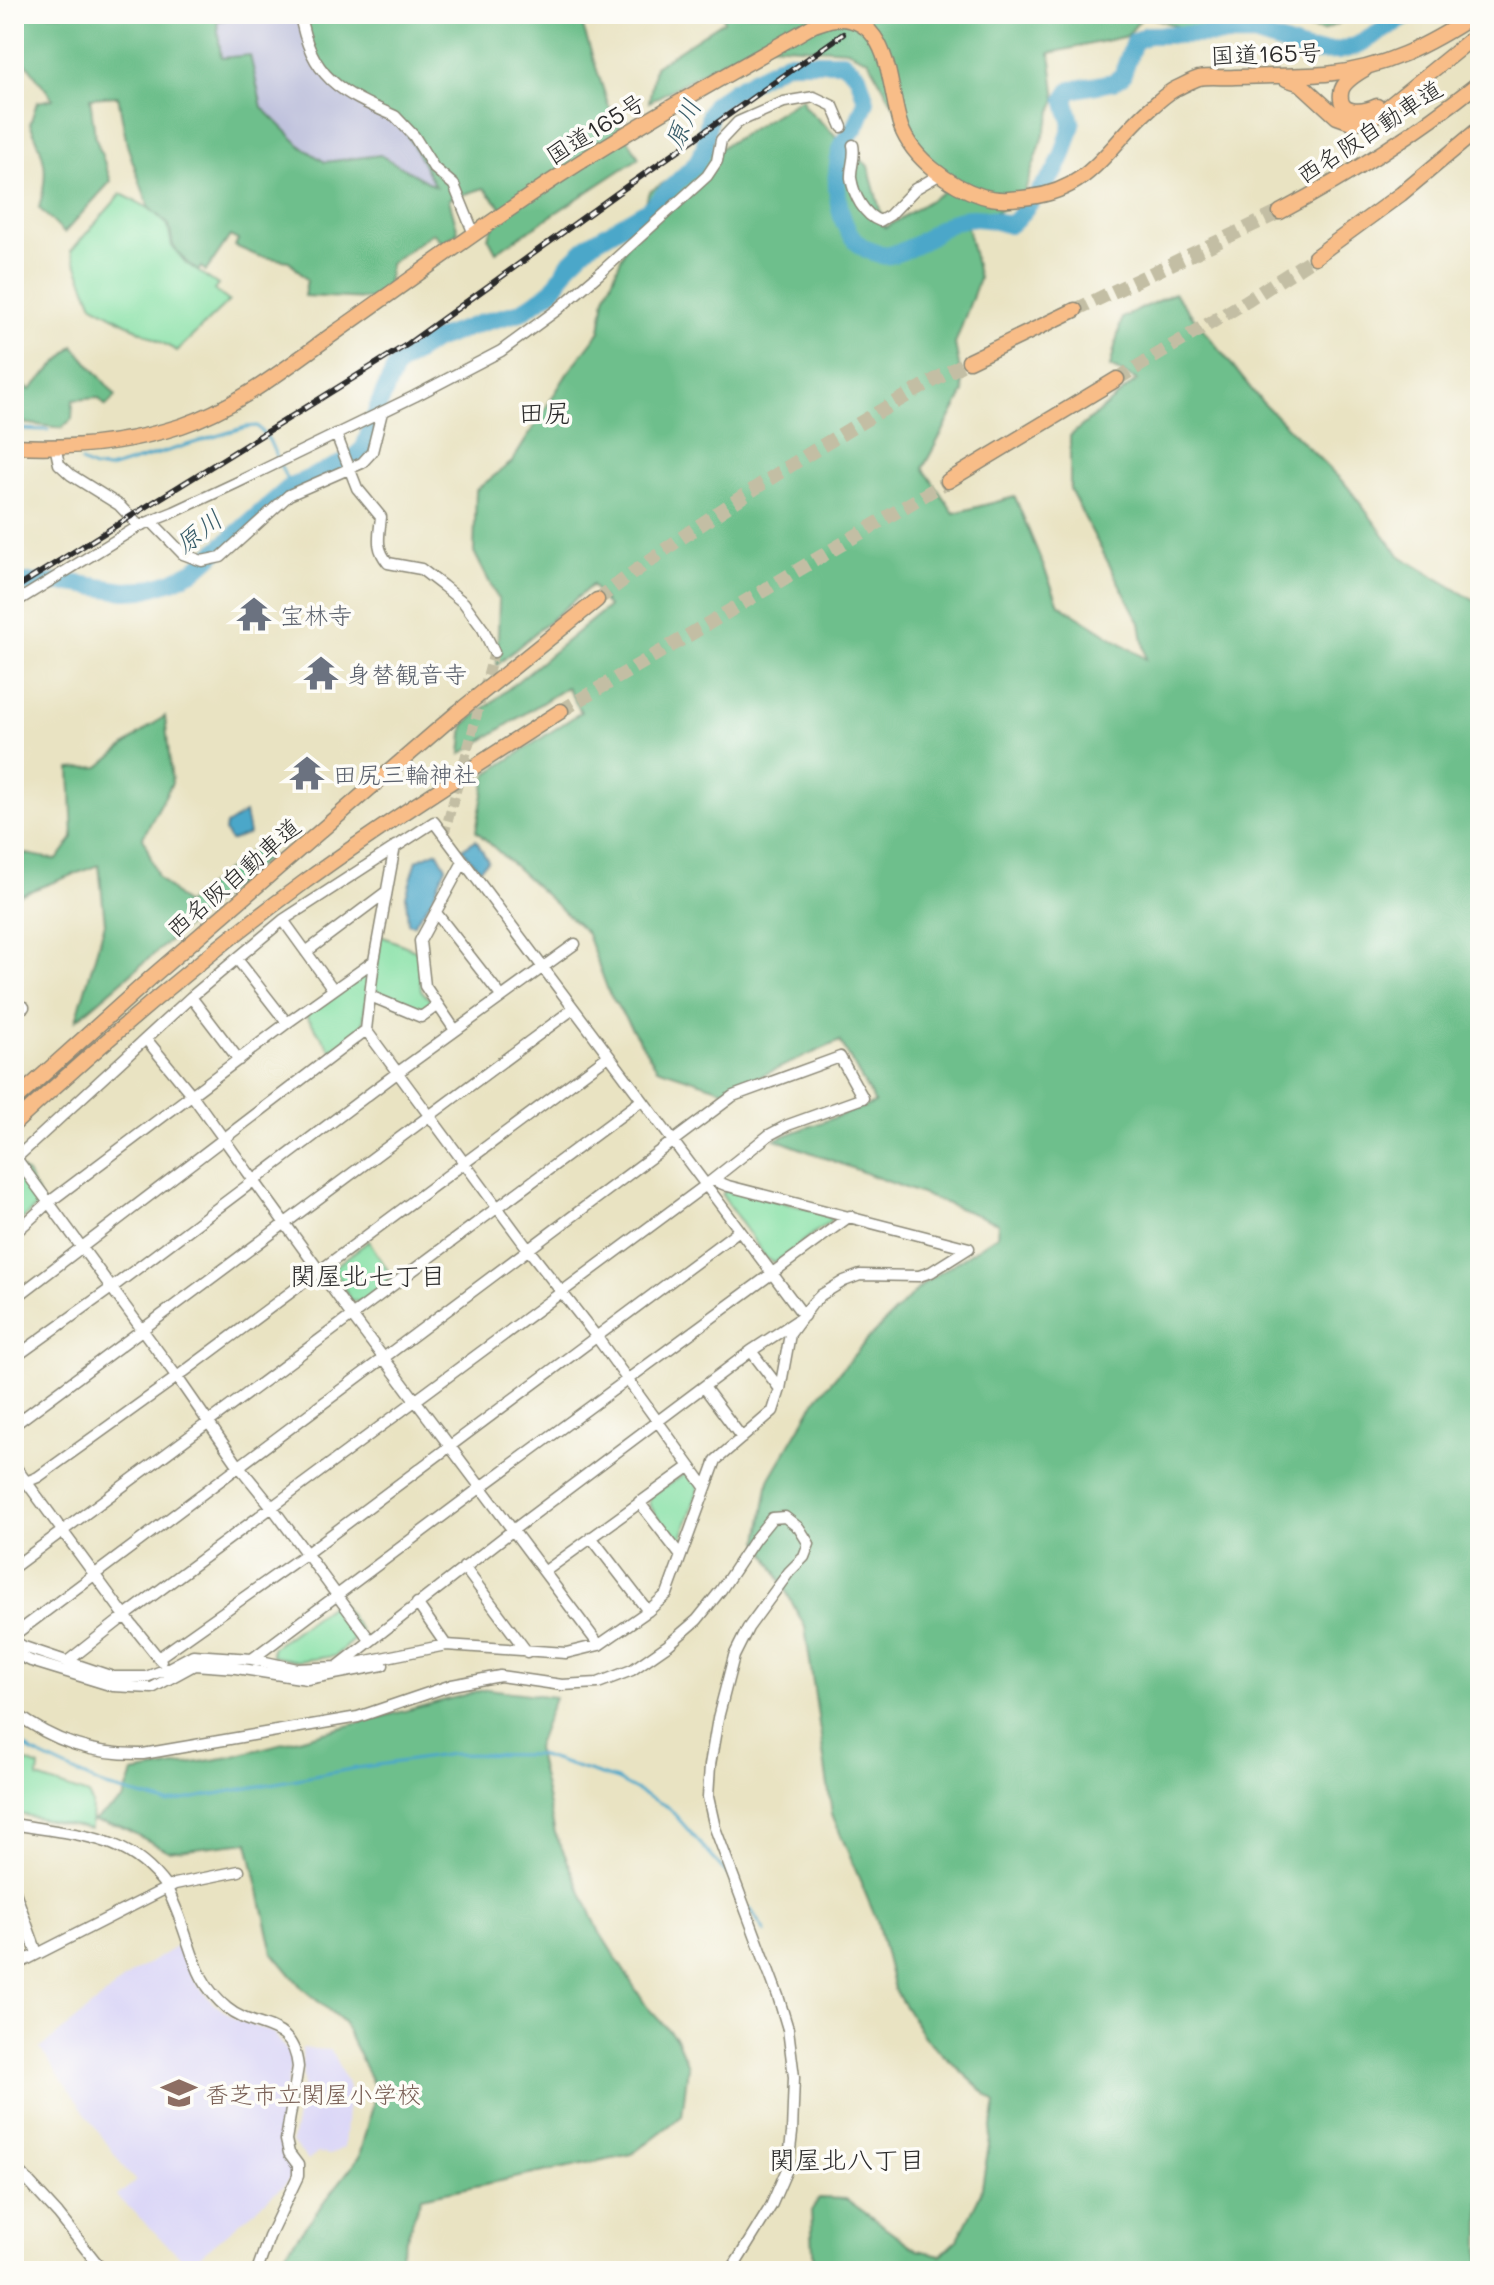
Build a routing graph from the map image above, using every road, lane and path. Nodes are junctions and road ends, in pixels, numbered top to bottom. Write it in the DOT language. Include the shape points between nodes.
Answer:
graph roads {
  1 [pos="300,14"];
  2 [pos="1476,14"];
  3 [pos="1480,26"];
  4 [pos="1480,32"];
  5 [pos="1365,68"];
  6 [pos="1326,74"];
  7 [pos="1276,76"];
  8 [pos="1480,82"];
  9 [pos="1341,93"];
  10 [pos="1320,101"];
  11 [pos="842,127"];
  12 [pos="1480,128"];
  13 [pos="853,145"];
  14 [pos="939,175"];
  15 [pos="1280,212"];
  16 [pos="474,234"];
  17 [pos="1315,257"];
  18 [pos="1075,310"];
  19 [pos="969,361"];
  20 [pos="1117,379"];
  21 [pos="382,412"];
  22 [pos="336,434"];
  23 [pos="14,446"];
  24 [pos="55,446"];
  25 [pos="349,469"];
  26 [pos="948,481"];
  27 [pos="151,521"];
  28 [pos="139,526"];
  29 [pos="597,600"];
  30 [pos="14,603"];
  31 [pos="494,652"];
  32 [pos="561,711"];
  33 [pos="395,846"];
  34 [pos="463,862"];
  35 [pos="386,892"];
  36 [pos="437,914"];
  37 [pos="283,920"];
  38 [pos="575,944"];
  39 [pos="306,952"];
  40 [pos="237,959"];
  41 [pos="374,961"];
  42 [pos="541,966"];
  43 [pos="333,989"];
  44 [pos="370,996"];
  45 [pos="501,996"];
  46 [pos="191,997"];
  47 [pos="438,1005"];
  48 [pos="573,1009"];
  49 [pos="287,1023"];
  50 [pos="366,1030"];
  51 [pos="455,1030"];
  52 [pos="146,1039"];
  53 [pos="608,1056"];
  54 [pos="239,1060"];
  55 [pos="397,1073"];
  56 [pos="192,1095"];
  57 [pos="642,1100"];
  58 [pos="14,1101"];
  59 [pos="430,1117"];
  60 [pos="14,1124"];
  61 [pos="224,1139"];
  62 [pos="673,1142"];
  63 [pos="15,1159"];
  64 [pos="463,1162"];
  65 [pos="254,1179"];
  66 [pos="710,1182"];
  67 [pos="48,1203"];
  68 [pos="497,1208"];
  69 [pos="850,1216"];
  70 [pos="286,1223"];
  71 [pos="738,1231"];
  72 [pos="14,1234"];
  73 [pos="81,1247"];
  74 [pos="528,1249"];
  75 [pos="320,1271"];
  76 [pos="772,1275"];
  77 [pos="110,1289"];
  78 [pos="563,1292"];
  79 [pos="14,1299"];
  80 [pos="352,1316"];
  81 [pos="804,1316"];
  82 [pos="141,1331"];
  83 [pos="596,1336"];
  84 [pos="751,1351"];
  85 [pos="14,1358"];
  86 [pos="384,1358"];
  87 [pos="177,1377"];
  88 [pos="628,1380"];
  89 [pos="704,1387"];
  90 [pos="780,1389"];
  91 [pos="417,1401"];
  92 [pos="657,1422"];
  93 [pos="208,1423"];
  94 [pos="14,1425"];
  95 [pos="742,1438"];
  96 [pos="449,1445"];
  97 [pos="14,1465"];
  98 [pos="238,1465"];
  99 [pos="689,1467"];
  100 [pos="27,1482"];
  101 [pos="14,1487"];
  102 [pos="705,1487"];
  103 [pos="480,1488"];
  104 [pos="639,1502"];
  105 [pos="272,1507"];
  106 [pos="513,1530"];
  107 [pos="63,1531"];
  108 [pos="591,1537"];
  109 [pos="307,1553"];
  110 [pos="681,1556"];
  111 [pos="14,1567"];
  112 [pos="464,1567"];
  113 [pos="544,1572"];
  114 [pos="95,1574"];
  115 [pos="338,1595"];
  116 [pos="417,1603"];
  117 [pos="648,1611"];
  118 [pos="125,1616"];
  119 [pos="14,1638"];
  120 [pos="370,1640"];
  121 [pos="446,1645"];
  122 [pos="599,1645"];
  123 [pos="527,1652"];
  124 [pos="14,1653"];
  125 [pos="158,1658"];
  126 [pos="252,1659"];
  127 [pos="68,1661"];
  128 [pos="383,1665"];
  129 [pos="337,1667"];
  130 [pos="167,1669"];
  131 [pos="14,1712"];
  132 [pos="14,1824"];
  133 [pos="239,1871"];
  134 [pos="167,1888"];
  135 [pos="14,1889"];
  136 [pos="37,1953"];
  137 [pos="14,1966"];
  138 [pos="14,2166"];
  139 [pos="103,2271"];
  140 [pos="257,2271"];
  141 [pos="731,2271"];
  1 -- 16 [label="street" via="314,62 343,91 395,116 414,136 434,168 454,185"];
  2 -- 5 [label="highway, 国道165号" via="1425,45"];
  3 -- 9 [label="highway" via="1371,109 1350,109"];
  4 -- 10 [label="highway" via="1366,121 1344,121"];
  5 -- 6 [label="highway, 国道165号"];
  5 -- 9 [label="highway"];
  6 -- 7 [label="highway, 国道165号"];
  6 -- 9 [label="highway"];
  6 -- 10 [label="highway"];
  7 -- 10 [label="highway" via="1301,84"];
  7 -- 14 [label="highway, 国道165号" via="1197,78 1170,91 1090,172 1042,195 1006,200 982,196"];
  8 -- 15 [label="highway, 西名阪自動車道" via="1392,148"];
  11 -- 21 [label="street" via="833,106 814,97 784,102 738,122 721,140 707,176 557,310 501,351"];
  12 -- 17 [label="highway"];
  13 -- 14 [label="street" via="856,194 862,207 880,221"];
  14 -- 16 [label="highway, 国道165号" via="902,130 874,34 862,23 836,18 814,25 640,125"];
  16 -- 24 [label="highway, 国道165号" via="287,367 208,414 113,442"];
  18 -- 19 [label="highway"];
  20 -- 26 [label="highway"];
  21 -- 22 [label="street"];
  21 -- 25 [label="street" via="372,452"];
  22 -- 25 [label="street"];
  22 -- 27 [label="street"];
  23 -- 24 [label="highway, 国道165号"];
  24 -- 28 [label="street" via="59,464 119,505"];
  25 -- 27 [label="street" via="289,495 221,557 202,561 183,554"];
  25 -- 31 [label="street" via="381,517 379,553 388,563 421,569 464,603"];
  27 -- 28 [label="street"];
  28 -- 30 [label="street"];
  29 -- 58 [label="highway, 西名阪自動車道" via="423,742"];
  32 -- 60 [label="highway, 西名阪自動車道" via="382,827 241,930"];
  33 -- 34 [label="street" via="434,822"];
  33 -- 35 [label="street"];
  33 -- 37 [label="street"];
  34 -- 36 [label="street"];
  34 -- 42 [label="street"];
  35 -- 39 [label="street"];
  35 -- 41 [label="street"];
  36 -- 45 [label="street"];
  36 -- 47 [label="street" via="420,941 425,986"];
  37 -- 39 [label="street"];
  37 -- 40 [label="street"];
  38 -- 42 [label="street"];
  39 -- 43 [label="street"];
  40 -- 46 [label="street"];
  40 -- 49 [label="street"];
  41 -- 43 [label="street"];
  41 -- 44 [label="street"];
  42 -- 45 [label="street"];
  42 -- 48 [label="street"];
  43 -- 49 [label="street"];
  44 -- 47 [label="street" via="421,1017"];
  44 -- 50 [label="street"];
  45 -- 51 [label="street"];
  46 -- 52 [label="street"];
  46 -- 54 [label="street"];
  47 -- 51 [label="street"];
  48 -- 53 [label="street"];
  48 -- 59 [label="street"];
  49 -- 54 [label="street"];
  50 -- 55 [label="street"];
  50 -- 61 [label="street"];
  51 -- 55 [label="street"];
  52 -- 56 [label="street"];
  52 -- 63 [label="street"];
  53 -- 57 [label="street"];
  53 -- 64 [label="street"];
  54 -- 56 [label="street"];
  55 -- 59 [label="street"];
  55 -- 65 [label="street"];
  56 -- 61 [label="street"];
  56 -- 67 [label="street"];
  57 -- 62 [label="street"];
  57 -- 68 [label="street"];
  59 -- 64 [label="street"];
  59 -- 70 [label="street"];
  61 -- 65 [label="street"];
  61 -- 73 [label="street"];
  62 -- 66 [label="street"];
  62 -- 66 [label="street" via="733,1096 840,1057 863,1098 769,1135"];
  62 -- 74 [label="street"];
  63 -- 67 [label="street"];
  64 -- 68 [label="street"];
  64 -- 75 [label="street"];
  65 -- 70 [label="street"];
  65 -- 77 [label="street"];
  66 -- 69 [label="street"];
  66 -- 71 [label="street"];
  66 -- 78 [label="street"];
  67 -- 72 [label="street"];
  67 -- 73 [label="street"];
  68 -- 74 [label="street"];
  68 -- 80 [label="street"];
  69 -- 76 [label="street"];
  69 -- 81 [label="street" via="969,1248 919,1276 860,1275 844,1281 821,1295"];
  70 -- 75 [label="street"];
  70 -- 82 [label="street"];
  71 -- 76 [label="street"];
  71 -- 83 [label="street"];
  73 -- 77 [label="street"];
  73 -- 79 [label="street"];
  74 -- 78 [label="street"];
  74 -- 86 [label="street"];
  75 -- 80 [label="street"];
  75 -- 87 [label="street"];
  76 -- 81 [label="street"];
  76 -- 88 [label="street"];
  77 -- 82 [label="street"];
  77 -- 85 [label="street"];
  78 -- 83 [label="street"];
  78 -- 91 [label="street"];
  80 -- 86 [label="street"];
  80 -- 93 [label="street"];
  81 -- 84 [label="street"];
  81 -- 90 [label="street" via="790,1334"];
  82 -- 87 [label="street"];
  82 -- 94 [label="street"];
  83 -- 88 [label="street"];
  83 -- 96 [label="street"];
  84 -- 89 [label="street"];
  84 -- 90 [label="street"];
  86 -- 91 [label="street"];
  86 -- 98 [label="street"];
  87 -- 93 [label="street"];
  87 -- 100 [label="street"];
  88 -- 92 [label="street"];
  88 -- 103 [label="street"];
  89 -- 92 [label="street"];
  89 -- 95 [label="street"];
  90 -- 95 [label="street" via="773,1411"];
  91 -- 96 [label="street"];
  91 -- 105 [label="street"];
  92 -- 99 [label="street"];
  92 -- 106 [label="street"];
  93 -- 98 [label="street"];
  93 -- 107 [label="street"];
  95 -- 102 [label="street" via="716,1460"];
  96 -- 103 [label="street"];
  96 -- 109 [label="street"];
  97 -- 100 [label="street"];
  98 -- 105 [label="street"];
  98 -- 114 [label="street"];
  99 -- 102 [label="street"];
  99 -- 104 [label="street"];
  100 -- 101 [label="street"];
  100 -- 107 [label="street"];
  102 -- 110 [label="street"];
  103 -- 106 [label="street"];
  103 -- 115 [label="street"];
  104 -- 108 [label="street"];
  104 -- 110 [label="street"];
  105 -- 109 [label="street"];
  105 -- 118 [label="street"];
  106 -- 112 [label="street"];
  106 -- 113 [label="street"];
  107 -- 111 [label="street"];
  107 -- 114 [label="street"];
  108 -- 113 [label="street"];
  108 -- 117 [label="street"];
  109 -- 115 [label="street"];
  109 -- 125 [label="street"];
  110 -- 117 [label="street" via="667,1594"];
  112 -- 116 [label="street"];
  112 -- 123 [label="street"];
  113 -- 122 [label="street"];
  114 -- 118 [label="street"];
  114 -- 119 [label="street"];
  115 -- 120 [label="street"];
  115 -- 126 [label="street"];
  116 -- 120 [label="street"];
  116 -- 121 [label="street"];
  117 -- 122 [label="street"];
  118 -- 125 [label="street"];
  118 -- 127 [label="street"];
  119 -- 127 [label="street" via="24,1647"];
  120 -- 129 [label="street"];
  121 -- 123 [label="street"];
  121 -- 129 [label="street"];
  122 -- 123 [label="street" via="566,1653"];
  124 -- 128 [label="street" via="113,1686 152,1688 194,1665 307,1679"];
  125 -- 130 [label="street"];
  126 -- 129 [label="street" via="297,1669"];
  126 -- 130 [label="street" via="193,1655"];
  127 -- 130 [label="street" via="113,1677 146,1677"];
  131 -- 141 [label="street" via="54,1737 91,1751 143,1754 358,1717 452,1685 500,1676 562,1685 598,1683 632,1670 697,1620 772,1518 785,1517 809,1544 734,1656 710,1765 708,1797 715,1828 788,2029 794,2077 788,2167"];
  132 -- 134 [label="street" via="115,1844 144,1861"];
  133 -- 134 [label="street"];
  134 -- 136 [label="street"];
  134 -- 140 [label="street" via="204,1983 231,2011 284,2034 297,2056 286,2140 298,2176"];
  135 -- 136 [label="street"];
  136 -- 137 [label="street"];
  138 -- 139 [label="street"];
}
